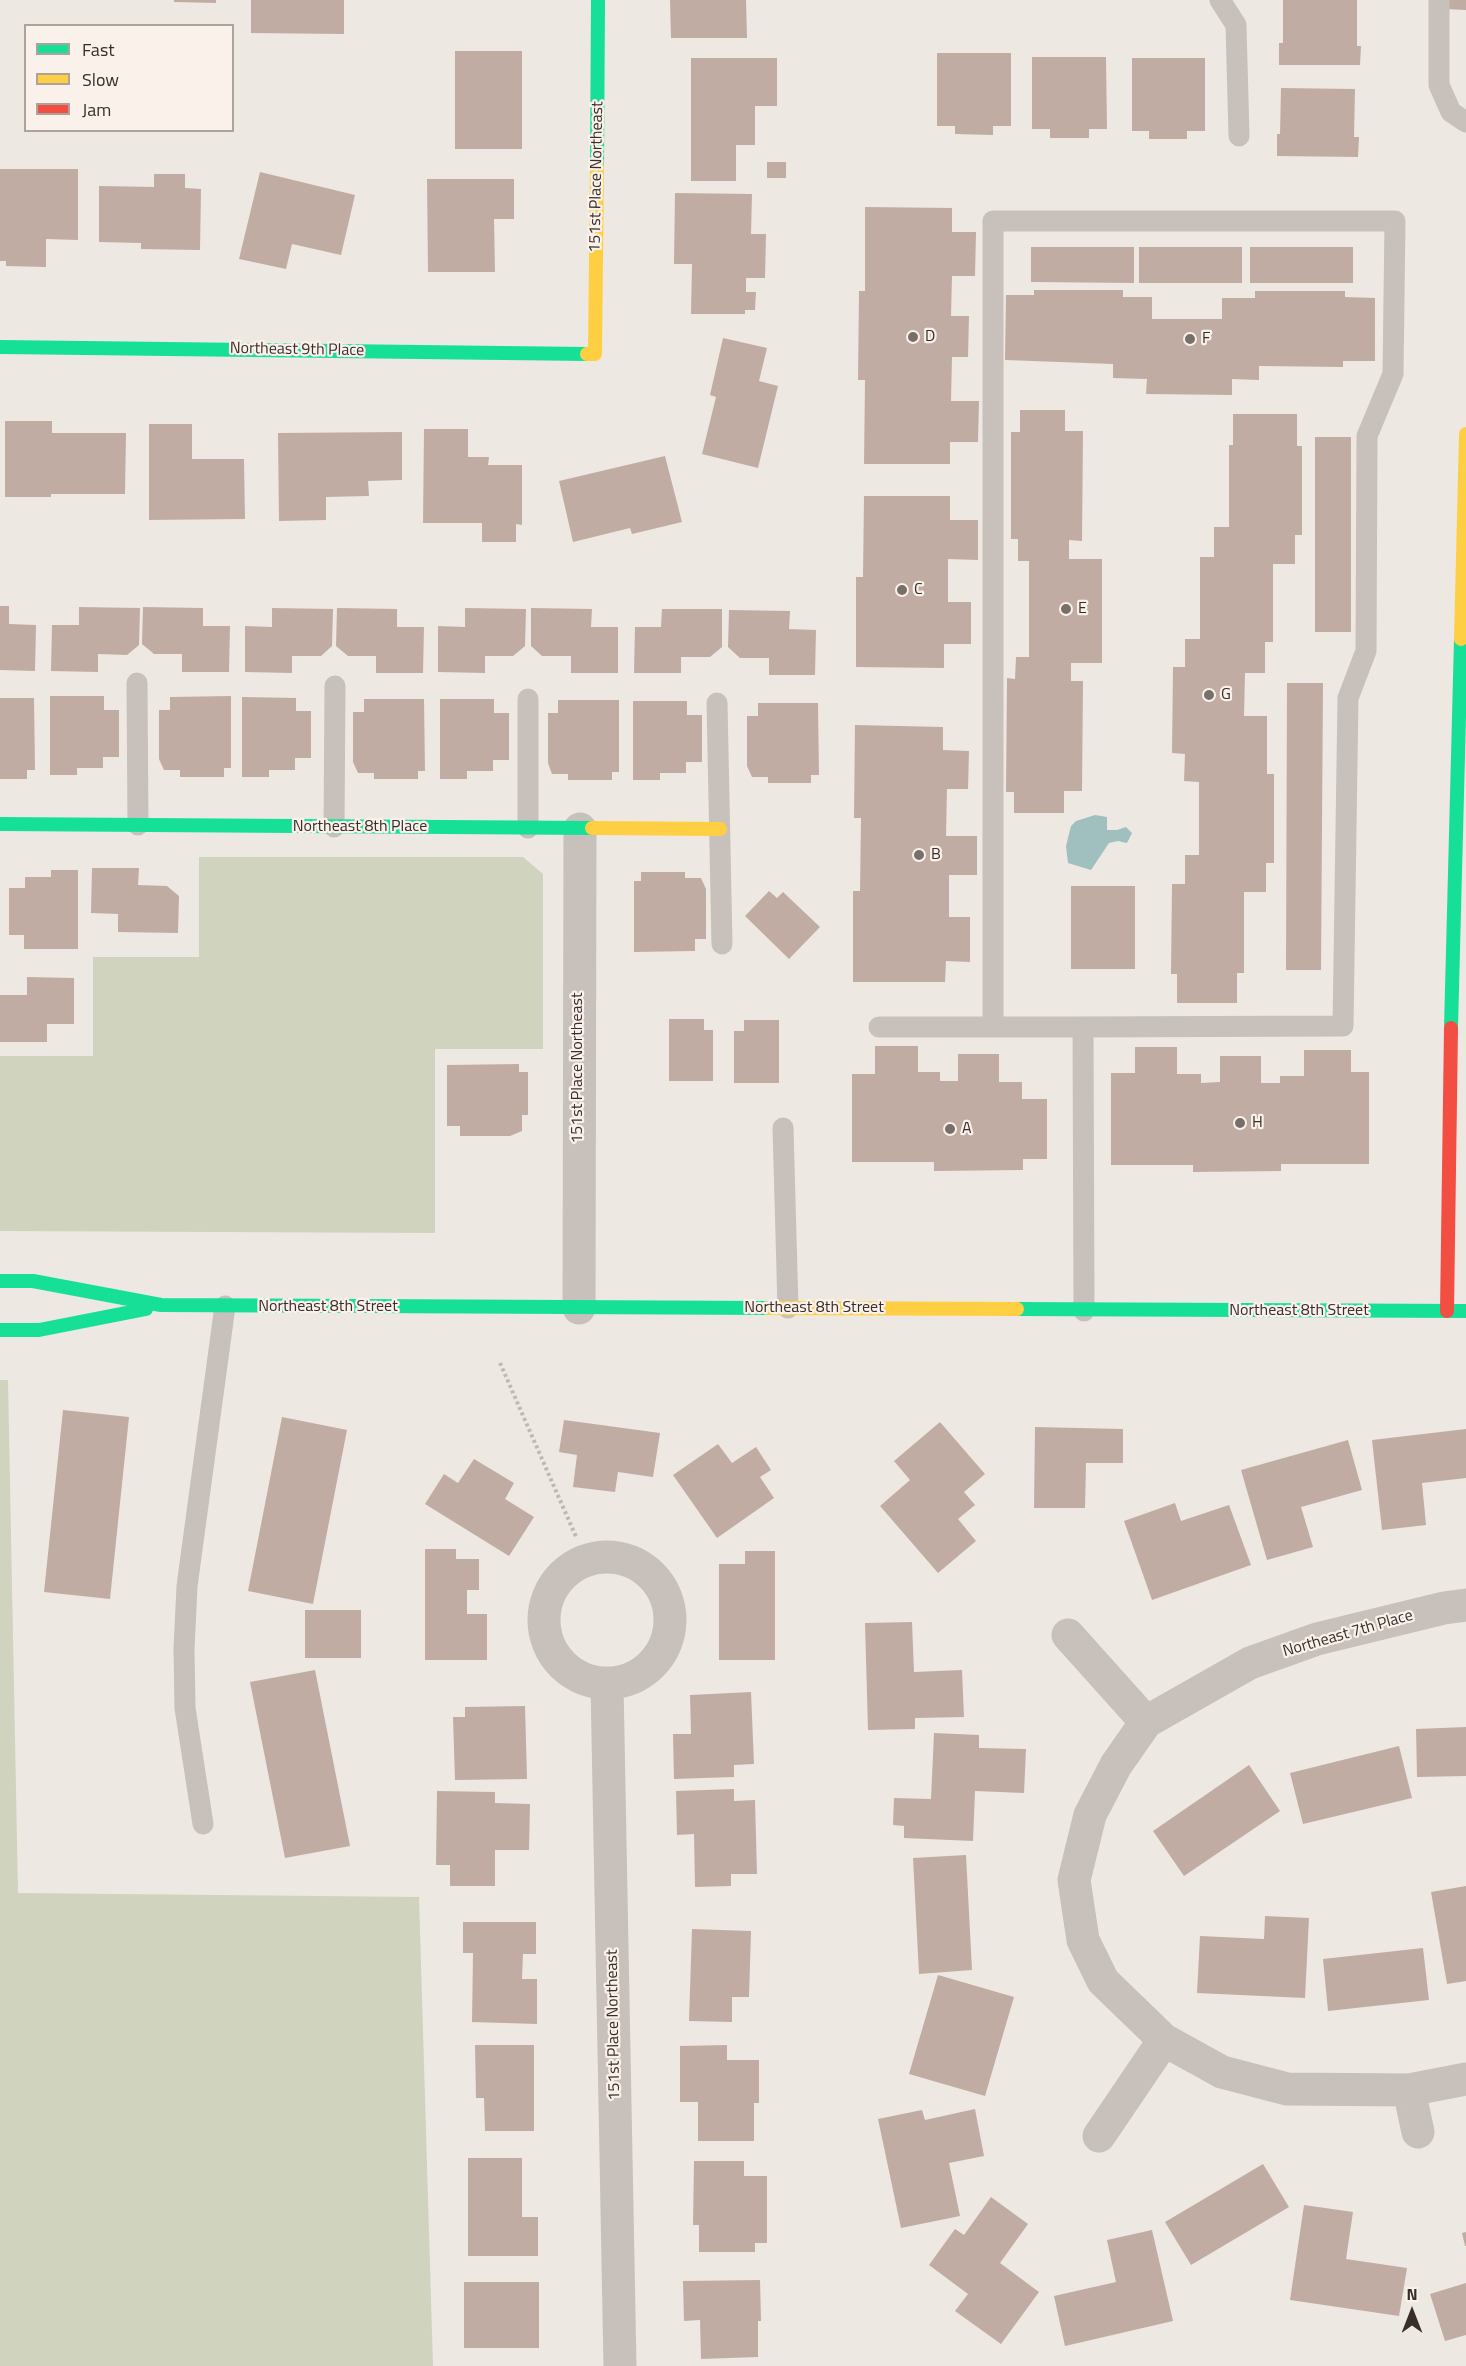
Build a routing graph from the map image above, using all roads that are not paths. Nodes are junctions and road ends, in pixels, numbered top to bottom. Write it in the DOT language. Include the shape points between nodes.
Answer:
graph roads {
  1 [pos="598,0"];
  2 [pos="1220,0"];
  3 [pos="1439,0"];
  4 [pos="1466,122"];
  5 [pos="1239,136"];
  6 [pos="0,347"];
  7 [pos="595,354"];
  8 [pos="1466,434"];
  9 [pos="137,683"];
  10 [pos="335,686"];
  11 [pos="528,699"];
  12 [pos="717,703"];
  13 [pos="0,824"];
  14 [pos="138,825"];
  15 [pos="334,827"];
  16 [pos="528,828"];
  17 [pos="580,829"];
  18 [pos="720,829"];
  19 [pos="722,945"];
  20 [pos="879,1027"];
  21 [pos="993,1027"];
  22 [pos="1083,1028"];
  23 [pos="783,1128"];
  24 [pos="1457,1155"];
  25 [pos="0,1281"];
  26 [pos="161,1305"];
  27 [pos="225,1306"];
  28 [pos="579,1308"];
  29 [pos="788,1308"];
  30 [pos="1084,1311"];
  31 [pos="1447,1311"];
  32 [pos="1466,1311"];
  33 [pos="0,1330"];
  34 [pos="1466,1605"];
  35 [pos="1068,1635"];
  36 [pos="607,1684"];
  37 [pos="1146,1722"];
  38 [pos="202,1824"];
  39 [pos="1164,2040"];
  40 [pos="1466,2079"];
  41 [pos="1409,2090"];
  42 [pos="1418,2132"];
  43 [pos="1099,2136"];
  44 [pos="620,2366"];
  1 -- 7 [label="street, 151st Place Northeast"];
  2 -- 5 [label="lane" via="1236,26"];
  3 -- 4 [label="lane" via="1439,85 1451,112"];
  6 -- 7 [label="street, Northeast 9th Place"];
  8 -- 24 [label="street"];
  9 -- 14 [label="lane"];
  10 -- 15 [label="lane"];
  11 -- 16 [label="lane"];
  12 -- 18 [label="lane"];
  13 -- 14 [label="street, Northeast 8th Place"];
  14 -- 15 [label="street, Northeast 8th Place"];
  15 -- 16 [label="street, Northeast 8th Place"];
  16 -- 17 [label="street, Northeast 8th Place"];
  17 -- 18 [label="street, Northeast 8th Place"];
  17 -- 28 [label="street, 151st Place Northeast"];
  18 -- 19 [label="lane"];
  20 -- 21 [label="lane"];
  21 -- 22 [label="lane"];
  21 -- 22 [label="lane" via="993,220 1395,221 1393,374 1367,436 1366,651 1348,698 1343,1026"];
  22 -- 30 [label="lane"];
  23 -- 29 [label="lane"];
  24 -- 31 [label="street"];
  25 -- 26 [label="street, Northeast 8th Street" via="33,1281"];
  26 -- 27 [label="street, Northeast 8th Street"];
  26 -- 33 [label="street, Northeast 8th Street" via="39,1330"];
  27 -- 28 [label="street, Northeast 8th Street"];
  27 -- 38 [label="lane" via="187,1586 184,1639 185,1708"];
  28 -- 29 [label="street, Northeast 8th Street"];
  29 -- 30 [label="street, Northeast 8th Street"];
  30 -- 31 [label="street, Northeast 8th Street"];
  31 -- 32 [label="street, Northeast 8th Street"];
  34 -- 37 [label="street, Northeast 7th Place" via="1317,1639 1250,1663"];
  35 -- 37 [label="street"];
  36 -- 44 [label="street, 151st Place Northeast"];
  37 -- 39 [label="street" via="1116,1765 1090,1815 1074,1880 1083,1940 1103,1981"];
  39 -- 41 [label="street" via="1222,2072 1287,2089"];
  39 -- 43 [label="street"];
  40 -- 41 [label="street"];
  41 -- 42 [label="street"];
}
